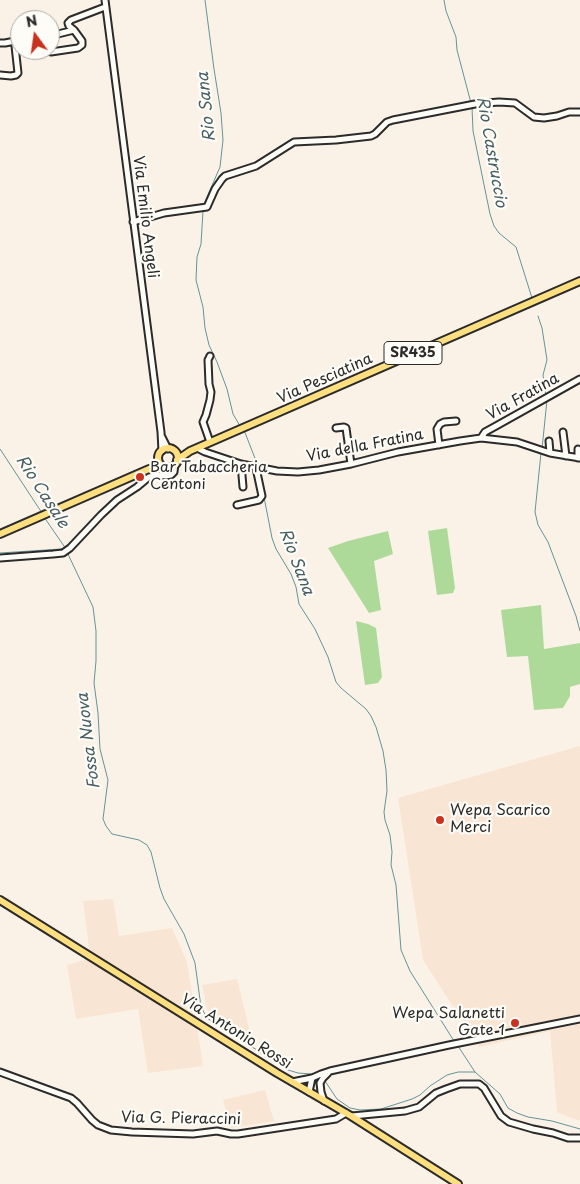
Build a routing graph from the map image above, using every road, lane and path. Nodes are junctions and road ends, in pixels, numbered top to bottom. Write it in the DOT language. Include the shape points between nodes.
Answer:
graph roads {
  1 [pos="104,0"];
  2 [pos="105,7"];
  3 [pos="74,30"];
  4 [pos="60,34"];
  5 [pos="60,51"];
  6 [pos="17,60"];
  7 [pos="0,75"];
  8 [pos="580,112"];
  9 [pos="133,222"];
  10 [pos="580,281"];
  11 [pos="210,356"];
  12 [pos="580,379"];
  13 [pos="456,420"];
  14 [pos="336,428"];
  15 [pos="563,432"];
  16 [pos="481,438"];
  17 [pos="549,441"];
  18 [pos="210,442"];
  19 [pos="439,445"];
  20 [pos="197,448"];
  21 [pos="578,449"];
  22 [pos="168,450"];
  23 [pos="190,451"];
  24 [pos="550,453"];
  25 [pos="566,456"];
  26 [pos="579,458"];
  27 [pos="176,462"];
  28 [pos="241,464"];
  29 [pos="351,464"];
  30 [pos="162,465"];
  31 [pos="259,468"];
  32 [pos="167,476"];
  33 [pos="243,487"];
  34 [pos="236,505"];
  35 [pos="0,534"];
  36 [pos="0,558"];
  37 [pos="0,900"];
  38 [pos="580,1019"];
  39 [pos="330,1071"];
  40 [pos="0,1072"];
  41 [pos="312,1078"];
  42 [pos="292,1082"];
  43 [pos="320,1083"];
  44 [pos="309,1092"];
  45 [pos="325,1101"];
  46 [pos="348,1115"];
  47 [pos="580,1138"];
  48 [pos="458,1184"];
  1 -- 2 [label="street, Via Emilio Angeli"];
  2 -- 3 [label="street" via="71,20 68,23"];
  2 -- 9 [label="street, Via Emilio Angeli"];
  3 -- 4 [label="street"];
  3 -- 5 [label="street" via="82,44 78,48"];
  6 -- 7 [label="street" via="16,75"];
  8 -- 9 [label="street" via="534,118 515,103 475,104 387,122 371,136 294,142 256,166 226,176 205,207"];
  9 -- 22 [label="street, Via Emilio Angeli" via="161,437"];
  10 -- 18 [label="main road, Via Pesciatina / SR435"];
  11 -- 18 [label="street" via="210,400 203,422"];
  12 -- 16 [label="street, Via Fratina" via="485,432"];
  13 -- 19 [label="street" via="440,424 437,429"];
  14 -- 29 [label="street" via="346,428"];
  15 -- 25 [label="street"];
  16 -- 19 [label="street, Via della Fratina"];
  16 -- 24 [label="street" via="517,442"];
  17 -- 24 [label="street"];
  18 -- 20 [label="main road, Via Pesciatina / SR435"];
  19 -- 29 [label="street, Via della Fratina"];
  20 -- 23 [label="main road, Via Pesciatina / SR435"];
  20 -- 28 [label="street, Via della Fratina"];
  21 -- 26 [label="street"];
  22 -- 23 [label="main road, Via Pesciatina / SR435"];
  22 -- 27 [label="main road" via="177,457"];
  22 -- 30 [label="main road, Via Pesciatina / SR435" via="159,455"];
  23 -- 27 [label="main road, Via Pesciatina / SR435"];
  24 -- 25 [label="street"];
  25 -- 26 [label="street"];
  27 -- 30 [label="main road, Via Pesciatina / SR435" via="171,467"];
  27 -- 32 [label="street" via="174,472"];
  28 -- 31 [label="street, Via della Fratina"];
  28 -- 33 [label="street"];
  29 -- 31 [label="street, Via della Fratina" via="298,472"];
  30 -- 32 [label="street" via="168,472"];
  30 -- 35 [label="main road, Via Pesciatina / SR435"];
  31 -- 34 [label="street" via="262,496 259,500"];
  32 -- 36 [label="street" via="149,477 117,500 66,551"];
  37 -- 42 [label="main road, Via Antonio Rossi"];
  38 -- 39 [label="street"];
  39 -- 41 [label="street"];
  39 -- 43 [label="street"];
  40 -- 46 [label="street, Via G. Pieraccini" via="71,1098 98,1125 112,1130 238,1134"];
  41 -- 42 [label="street"];
  41 -- 44 [label="street"];
  42 -- 44 [label="main road, Via Antonio Rossi"];
  43 -- 44 [label="street"];
  43 -- 45 [label="street"];
  44 -- 45 [label="main road, Via Antonio Rossi"];
  45 -- 46 [label="main road, Via Antonio Rossi"];
  46 -- 47 [label="street, Via G. Pieraccini" via="405,1111 419,1107 446,1089 460,1084 479,1084 501,1116 509,1122 568,1138"];
  46 -- 48 [label="main road, Via Antonio Rossi"];
}
